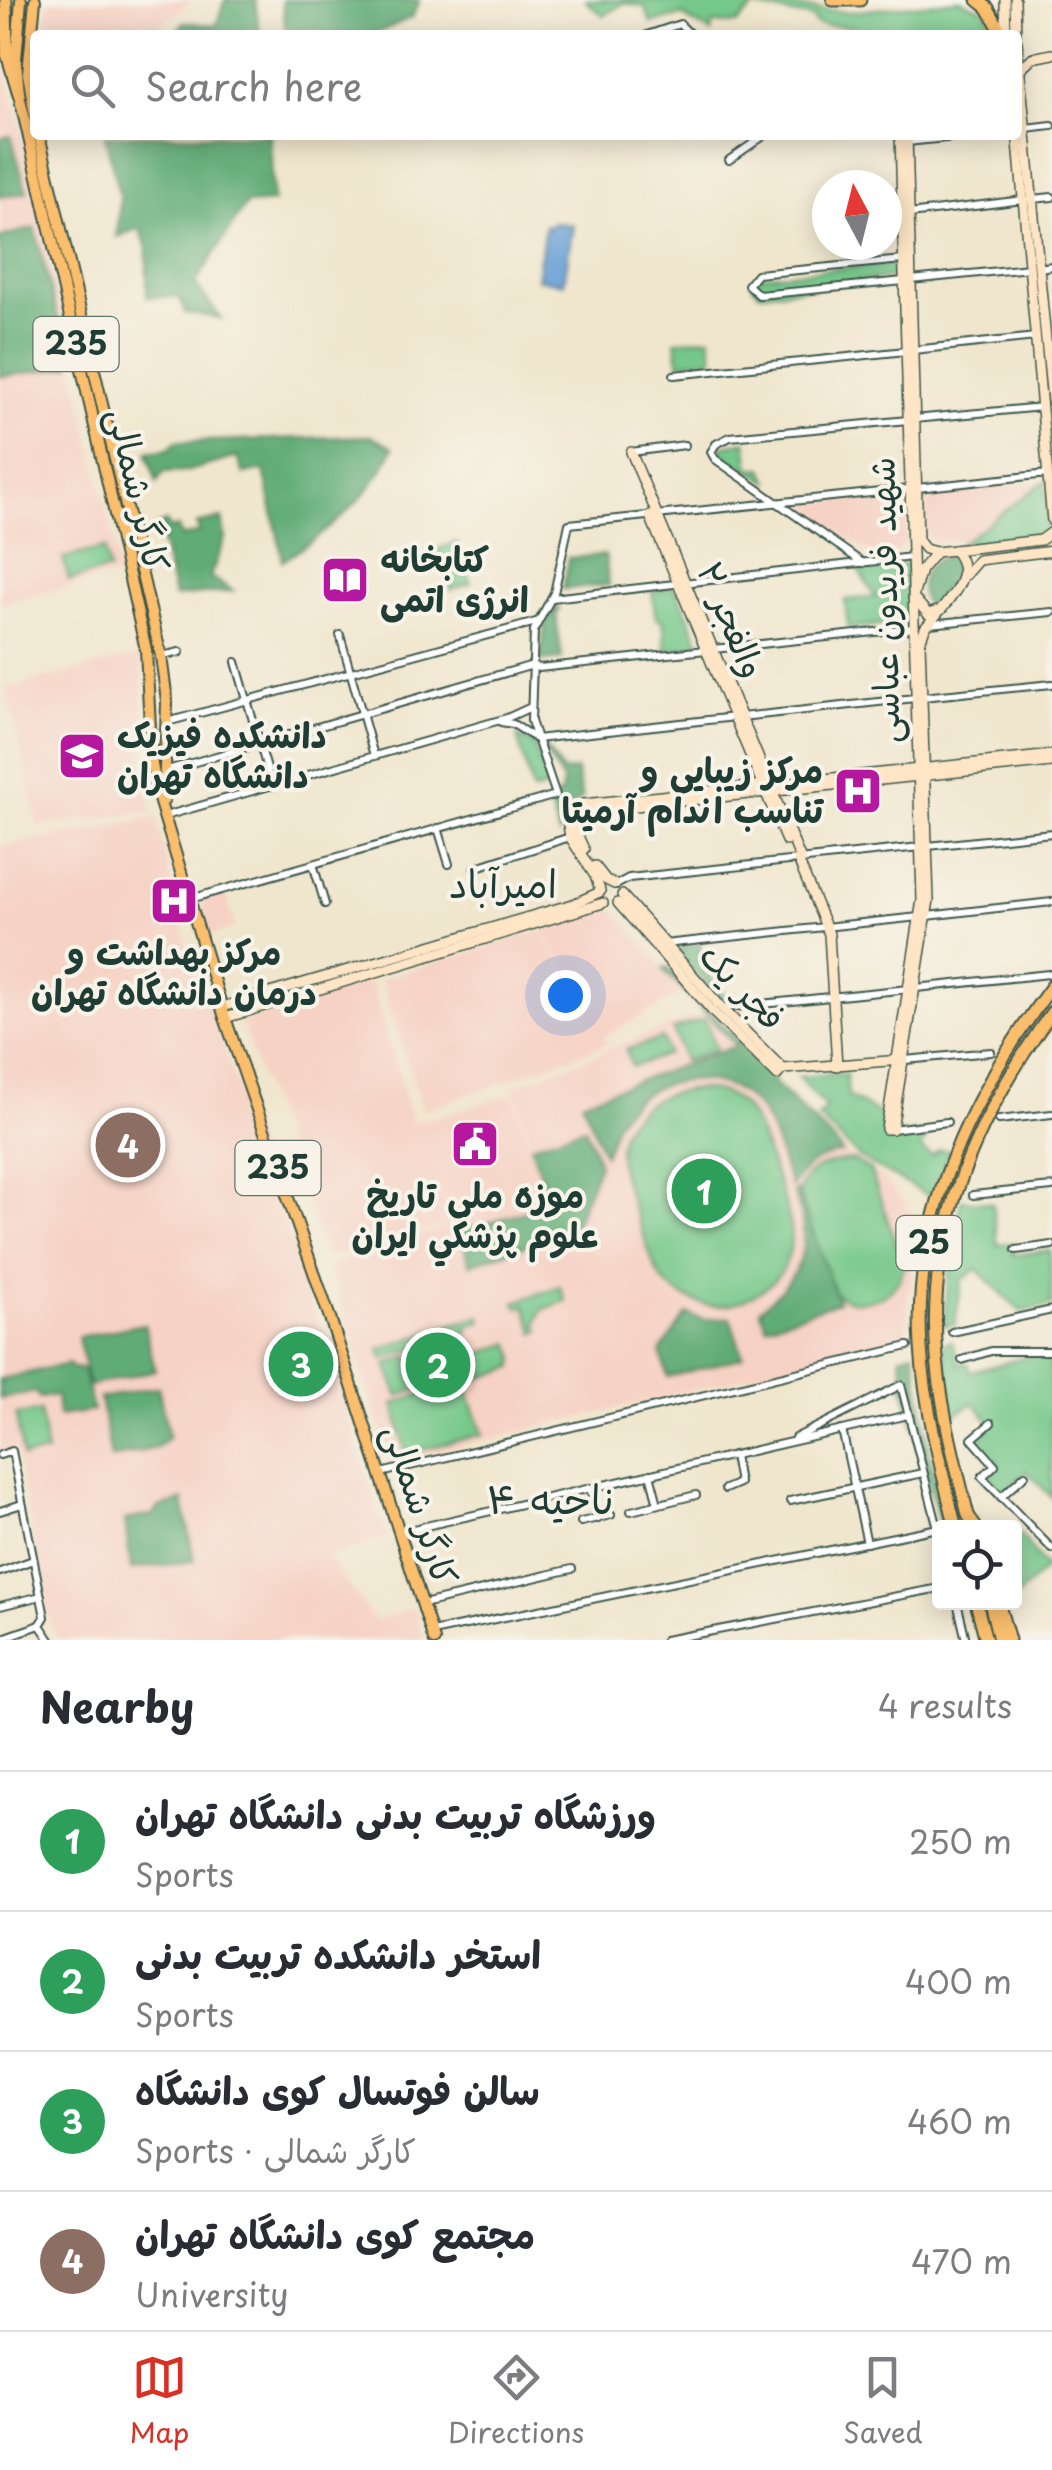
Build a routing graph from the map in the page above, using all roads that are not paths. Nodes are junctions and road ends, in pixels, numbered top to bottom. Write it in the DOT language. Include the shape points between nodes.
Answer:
graph roads {
  1 [pos="6,0"];
  2 [pos="21,0"];
  3 [pos="35,0"];
  4 [pos="833,0"];
  5 [pos="860,0"];
  6 [pos="978,0"];
  7 [pos="1004,0"];
  8 [pos="1015,0"];
  9 [pos="32,30"];
  10 [pos="662,30"];
  11 [pos="686,30"];
  12 [pos="1001,30"];
  13 [pos="1004,30"];
  14 [pos="1016,30"];
  15 [pos="1022,43"];
  16 [pos="1052,52"];
  17 [pos="30,53"];
  18 [pos="1036,53"];
  19 [pos="1022,67"];
  20 [pos="30,86"];
  21 [pos="19,94"];
  22 [pos="1052,126"];
  23 [pos="1022,130"];
  24 [pos="30,134"];
  25 [pos="32,140"];
  26 [pos="39,140"];
  27 [pos="758,140"];
  28 [pos="904,140"];
  29 [pos="729,160"];
  30 [pos="1052,198"];
  31 [pos="1028,200"];
  32 [pos="52,214"];
  33 [pos="905,214"];
  34 [pos="906,259"];
  35 [pos="1052,266"];
  36 [pos="1034,268"];
  37 [pos="907,280"];
  38 [pos="1044,337"];
  39 [pos="909,351"];
  40 [pos="674,375"];
  41 [pos="1052,400"];
  42 [pos="1042,407"];
  43 [pos="911,420"];
  44 [pos="686,445"];
  45 [pos="631,452"];
  46 [pos="1048,474"];
  47 [pos="913,489"];
  48 [pos="779,503"];
  49 [pos="654,516"];
  50 [pos="1052,520"];
  51 [pos="1048,536"];
  52 [pos="954,550"];
  53 [pos="1052,551"];
  54 [pos="936,552"];
  55 [pos="912,558"];
  56 [pos="862,563"];
  57 [pos="963,578"];
  58 [pos="682,583"];
  59 [pos="913,597"];
  60 [pos="552,598"];
  61 [pos="1052,612"];
  62 [pos="938,613"];
  63 [pos="536,622"];
  64 [pos="928,624"];
  65 [pos="913,628"];
  66 [pos="340,635"];
  67 [pos="710,650"];
  68 [pos="180,652"];
  69 [pos="161,656"];
  70 [pos="236,662"];
  71 [pos="533,665"];
  72 [pos="350,672"];
  73 [pos="1052,684"];
  74 [pos="918,698"];
  75 [pos="248,700"];
  76 [pos="531,707"];
  77 [pos="362,714"];
  78 [pos="738,717"];
  79 [pos="495,721"];
  80 [pos="166,722"];
  81 [pos="536,738"];
  82 [pos="152,739"];
  83 [pos="165,740"];
  84 [pos="260,744"];
  85 [pos="374,756"];
  86 [pos="1052,758"];
  87 [pos="162,772"];
  88 [pos="919,772"];
  89 [pos="272,786"];
  90 [pos="768,788"];
  91 [pos="166,816"];
  92 [pos="438,828"];
  93 [pos="1052,833"];
  94 [pos="570,837"];
  95 [pos="923,847"];
  96 [pos="798,860"];
  97 [pos="313,864"];
  98 [pos="450,864"];
  99 [pos="474,868"];
  100 [pos="615,884"];
  101 [pos="601,895"];
  102 [pos="620,899"];
  103 [pos="189,900"];
  104 [pos="1052,902"];
  105 [pos="326,904"];
  106 [pos="923,916"];
  107 [pos="826,926"];
  108 [pos="659,946"];
  109 [pos="1051,980"];
  110 [pos="912,988"];
  111 [pos="833,996"];
  112 [pos="718,1011"];
  113 [pos="1052,1012"];
  114 [pos="224,1013"];
  115 [pos="991,1052"];
  116 [pos="901,1060"];
  117 [pos="837,1066"];
  118 [pos="1052,1114"];
  119 [pos="1000,1120"];
  120 [pos="947,1122"];
  121 [pos="892,1130"];
  122 [pos="1052,1187"];
  123 [pos="973,1195"];
  124 [pos="1052,1246"];
  125 [pos="1016,1250"];
  126 [pos="1052,1310"];
  127 [pos="952,1332"];
  128 [pos="908,1346"];
  129 [pos="1052,1350"];
  130 [pos="962,1360"];
  131 [pos="908,1415"];
  132 [pos="991,1423"];
  133 [pos="842,1430"];
  134 [pos="784,1444"];
  135 [pos="0,1455"];
  136 [pos="734,1455"];
  137 [pos="923,1472"];
  138 [pos="382,1474"];
  139 [pos="650,1474"];
  140 [pos="1025,1475"];
  141 [pos="854,1487"];
  142 [pos="590,1488"];
  143 [pos="725,1489"];
  144 [pos="696,1495"];
  145 [pos="1001,1497"];
  146 [pos="790,1501"];
  147 [pos="22,1504"];
  148 [pos="658,1504"];
  149 [pos="632,1510"];
  150 [pos="0,1512"];
  151 [pos="611,1516"];
  152 [pos="598,1518"];
  153 [pos="936,1520"];
  154 [pos="954,1520"];
  155 [pos="971,1520"];
  156 [pos="581,1522"];
  157 [pos="400,1532"];
  158 [pos="932,1533"];
  159 [pos="867,1543"];
  160 [pos="1052,1549"];
  161 [pos="34,1560"];
  162 [pos="572,1570"];
  163 [pos="0,1572"];
  164 [pos="932,1590"];
  165 [pos="41,1596"];
  166 [pos="423,1604"];
  167 [pos="0,1606"];
  168 [pos="959,1610"];
  169 [pos="977,1610"];
  170 [pos="992,1610"];
  171 [pos="1000,1610"];
  172 [pos="40,1625"];
  173 [pos="433,1636"];
  174 [pos="0,1640"];
  175 [pos="50,1640"];
  176 [pos="665,1640"];
  177 [pos="966,1640"];
  178 [pos="982,1640"];
  179 [pos="999,1640"];
  180 [pos="1009,1640"];
  1 -- 21 [label="highway" via="7,54"];
  2 -- 21 [label="main road, کارگر شمالی / 235"];
  3 -- 9 [label="main road"];
  4 -- 5 [label="highway"];
  6 -- 12 [label="highway"];
  7 -- 13 [label="street"];
  8 -- 14 [label="street"];
  10 -- 11 [label="street" via="680,24"];
  15 -- 18 [label="street"];
  16 -- 18 [label="street"];
  17 -- 20 [label="main road"];
  18 -- 19 [label="street"];
  21 -- 24 [label="main road, کارگر شمالی / 235"];
  22 -- 23 [label="street"];
  23 -- 31 [label="street"];
  25 -- 32 [label="main road, کارگر شمالی / 235"];
  26 -- 32 [label="main road, کارگر شمالی / 235"];
  27 -- 29 [label="street"];
  28 -- 33 [label="street, شهید فریدون عباسی"];
  30 -- 31 [label="street"];
  31 -- 33 [label="street"];
  31 -- 36 [label="street"];
  32 -- 69 [label="main road, کارگر شمالی / 235"];
  32 -- 82 [label="main road, کارگر شمالی / 235" via="146,650"];
  33 -- 34 [label="street, شهید فریدون عباسی"];
  34 -- 37 [label="street, شهید فریدون عباسی"];
  34 -- 37 [label="street" via="757,274 748,286 758,295"];
  35 -- 36 [label="street"];
  36 -- 37 [label="street"];
  36 -- 38 [label="street"];
  37 -- 39 [label="street, شهید فریدون عباسی"];
  38 -- 39 [label="street"];
  38 -- 41 [label="street"];
  38 -- 42 [label="street"];
  39 -- 40 [label="street"];
  39 -- 43 [label="street, شهید فریدون عباسی"];
  42 -- 43 [label="street"];
  42 -- 46 [label="street"];
  43 -- 47 [label="street, شهید فریدون عباسی"];
  43 -- 48 [label="street" via="726,438 714,447 713,456"];
  44 -- 45 [label="street, والفجر ۲"];
  45 -- 49 [label="street, والفجر ۲"];
  46 -- 47 [label="street"];
  46 -- 50 [label="street"];
  47 -- 48 [label="street"];
  47 -- 54 [label="street, شهید فریدون عباسی" via="918,540"];
  47 -- 55 [label="street, شهید فریدون عباسی"];
  48 -- 49 [label="street"];
  48 -- 56 [label="street"];
  49 -- 58 [label="street, والفجر ۲"];
  49 -- 60 [label="street" via="571,523"];
  51 -- 52 [label="street"];
  52 -- 54 [label="street"];
  52 -- 57 [label="street"];
  53 -- 57 [label="street" via="978,560"];
  54 -- 59 [label="street" via="921,570"];
  55 -- 56 [label="street"];
  55 -- 59 [label="street, شهید فریدون عباسی"];
  56 -- 58 [label="street"];
  57 -- 62 [label="street, شهید فریدون عباسی"];
  58 -- 60 [label="street"];
  58 -- 67 [label="street, والفجر ۲"];
  59 -- 62 [label="street" via="924,612"];
  59 -- 65 [label="street, شهید فریدون عباسی"];
  60 -- 63 [label="street"];
  61 -- 64 [label="street"];
  62 -- 64 [label="street, شهید فریدون عباسی"];
  63 -- 71 [label="street"];
  63 -- 72 [label="street"];
  64 -- 74 [label="street, شهید فریدون عباسی" via="920,642"];
  65 -- 67 [label="street"];
  65 -- 74 [label="street, شهید فریدون عباسی"];
  66 -- 72 [label="street"];
  67 -- 71 [label="street"];
  67 -- 78 [label="street, والفجر ۲"];
  68 -- 69 [label="street"];
  69 -- 80 [label="main road, کارگر شمالی / 235"];
  70 -- 75 [label="street"];
  71 -- 76 [label="street"];
  71 -- 77 [label="street"];
  72 -- 75 [label="street"];
  72 -- 77 [label="street"];
  73 -- 74 [label="street"];
  74 -- 78 [label="street"];
  74 -- 88 [label="street, شهید فریدون عباسی"];
  75 -- 80 [label="street"];
  75 -- 84 [label="street"];
  76 -- 79 [label="street"];
  76 -- 81 [label="street"];
  77 -- 84 [label="street"];
  77 -- 85 [label="street"];
  78 -- 81 [label="street"];
  78 -- 90 [label="street, والفجر ۲"];
  79 -- 81 [label="street"];
  79 -- 85 [label="street"];
  80 -- 83 [label="main road, کارگر شمالی / 235"];
  81 -- 92 [label="street" via="556,795"];
  82 -- 83 [label="main road"];
  82 -- 91 [label="main road, کارگر شمالی / 235" via="155,786"];
  83 -- 87 [label="main road, کارگر شمالی / 235"];
  84 -- 87 [label="street"];
  84 -- 89 [label="street"];
  85 -- 89 [label="street"];
  86 -- 88 [label="street"];
  87 -- 91 [label="main road, کارگر شمالی / 235"];
  88 -- 90 [label="street"];
  88 -- 95 [label="street, شهید فریدون عباسی"];
  89 -- 91 [label="street"];
  90 -- 94 [label="street" via="584,804 572,812"];
  90 -- 96 [label="street, والفجر ۲"];
  90 -- 100 [label="street, فجر یک" via="583,813 576,829 581,845"];
  91 -- 103 [label="main road, کارگر شمالی / 235"];
  92 -- 97 [label="street"];
  92 -- 98 [label="street"];
  93 -- 95 [label="street"];
  94 -- 99 [label="street"];
  94 -- 101 [label="street"];
  95 -- 96 [label="street"];
  95 -- 106 [label="street, شهید فریدون عباسی"];
  96 -- 100 [label="street"];
  96 -- 107 [label="street, والفجر ۲"];
  97 -- 103 [label="street"];
  97 -- 105 [label="street"];
  100 -- 101 [label="street" via="606,884"];
  100 -- 102 [label="street, فجر یک"];
  101 -- 102 [label="street" via="611,906"];
  101 -- 114 [label="street"];
  102 -- 108 [label="street, فجر یک"];
  103 -- 114 [label="main road, کارگر شمالی / 235"];
  104 -- 106 [label="street"];
  106 -- 107 [label="street"];
  106 -- 110 [label="street, شهید فریدون عباسی"];
  107 -- 108 [label="street"];
  107 -- 111 [label="street, والفجر ۲"];
  108 -- 112 [label="street, فجر یک"];
  109 -- 110 [label="street"];
  109 -- 154 [label="highway, 25" via="970,1116 941,1188 926,1257 924,1382"];
  110 -- 111 [label="street"];
  110 -- 116 [label="street, شهید فریدون عباسی"];
  111 -- 112 [label="street"];
  111 -- 117 [label="street, والفجر ۲"];
  112 -- 117 [label="street, فجر یک" via="777,1075 783,1069"];
  113 -- 155 [label="highway, 25" via="1015,1064 966,1159 940,1264 938,1370"];
  114 -- 138 [label="main road, کارگر شمالی / 235"];
  115 -- 116 [label="street"];
  116 -- 117 [label="street"];
  116 -- 121 [label="street, شهید فریدون عباسی"];
  118 -- 119 [label="street"];
  120 -- 121 [label="street"];
  122 -- 123 [label="street"];
  124 -- 125 [label="street"];
  126 -- 127 [label="street"];
  128 -- 138 [label="street"];
  129 -- 130 [label="street" via="991,1350"];
  131 -- 133 [label="street"];
  131 -- 134 [label="street" via="901,1386"];
  131 -- 137 [label="street"];
  132 -- 145 [label="street" via="972,1439 995,1465 982,1477"];
  133 -- 134 [label="street"];
  133 -- 141 [label="street"];
  134 -- 136 [label="street"];
  135 -- 147 [label="street" via="12,1451"];
  136 -- 139 [label="street"];
  136 -- 143 [label="street" via="740,1483"];
  137 -- 141 [label="street"];
  137 -- 153 [label="street"];
  138 -- 157 [label="main road, کارگر شمالی / 235"];
  139 -- 142 [label="street"];
  139 -- 148 [label="street"];
  140 -- 145 [label="street"];
  141 -- 146 [label="street"];
  141 -- 159 [label="street"];
  142 -- 152 [label="street"];
  142 -- 157 [label="street"];
  144 -- 148 [label="street"];
  145 -- 160 [label="street"];
  147 -- 150 [label="street"];
  147 -- 161 [label="street"];
  148 -- 149 [label="street"];
  151 -- 152 [label="street"];
  152 -- 156 [label="street"];
  157 -- 166 [label="main road, کارگر شمالی / 235"];
  158 -- 159 [label="street"];
  159 -- 173 [label="street"];
  161 -- 163 [label="street"];
  161 -- 165 [label="street"];
  162 -- 166 [label="street"];
  164 -- 176 [label="street"];
  165 -- 167 [label="street"];
  165 -- 172 [label="street"];
  166 -- 173 [label="main road, کارگر شمالی / 235"];
  168 -- 177 [label="street"];
  169 -- 178 [label="highway"];
  170 -- 179 [label="highway"];
  171 -- 180 [label="highway"];
  172 -- 174 [label="street"];
  172 -- 175 [label="street"];
}
